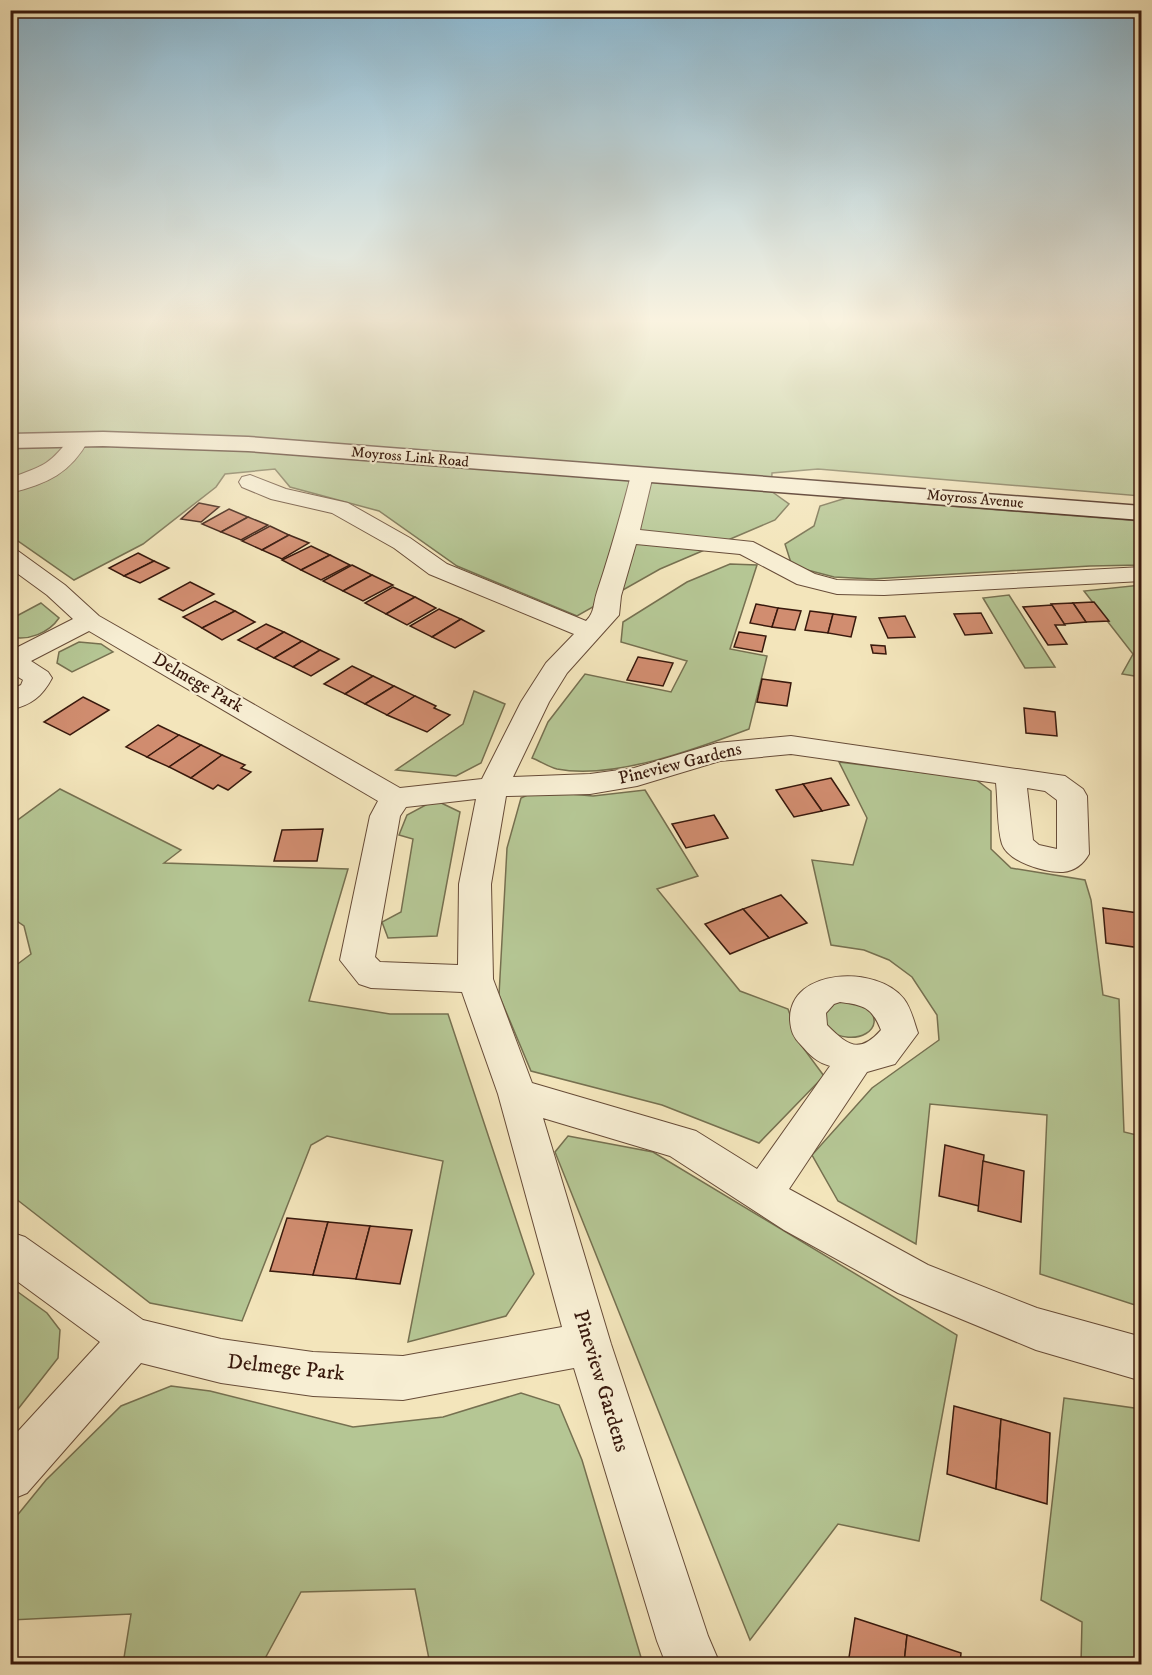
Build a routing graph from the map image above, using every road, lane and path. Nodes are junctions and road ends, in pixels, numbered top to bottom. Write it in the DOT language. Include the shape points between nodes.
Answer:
graph roads {
  1 [pos="79,439"];
  2 [pos="10,441"];
  3 [pos="642,475"];
  4 [pos="250,482"];
  5 [pos="10,486"];
  6 [pos="808,487"];
  7 [pos="1142,513"];
  8 [pos="627,536"];
  9 [pos="10,556"];
  10 [pos="1142,574"];
  11 [pos="90,621"];
  12 [pos="598,624"];
  13 [pos="11,660"];
  14 [pos="10,702"];
  15 [pos="1010,776"];
  16 [pos="493,787"];
  17 [pos="395,798"];
  18 [pos="475,979"];
  19 [pos="855,1060"];
  20 [pos="517,1094"];
  21 [pos="763,1193"];
  22 [pos="10,1251"];
  23 [pos="132,1339"];
  24 [pos="589,1344"];
  25 [pos="1142,1359"];
  26 [pos="10,1476"];
  27 [pos="693,1665"];
  1 -- 2 [label="street, Moyross Link Road"];
  1 -- 3 [label="street, Moyross Link Road" via="248,444"];
  1 -- 5 [label="street" via="71,456 60,466"];
  3 -- 6 [label="street, Moyross Link Road"];
  3 -- 8 [label="street"];
  4 -- 12 [label="street" via="279,494 340,508 402,543 438,569"];
  6 -- 7 [label="street, Moyross Avenue"];
  8 -- 10 [label="street" via="745,547 806,579 837,587 884,588"];
  8 -- 12 [label="street"];
  9 -- 11 [label="street, Delmege Park"];
  11 -- 13 [label="street"];
  11 -- 17 [label="street, Delmege Park"];
  12 -- 16 [label="street, Pineview Gardens" via="556,669"];
  13 -- 14 [label="street" via="38,678 32,690"];
  15 -- 16 [label="street, Pineview Gardens" via="791,745 717,752 637,777 590,784"];
  16 -- 17 [label="street"];
  16 -- 18 [label="street, Pineview Gardens" via="475,884"];
  17 -- 18 [label="street" via="385,816 357,960 371,975"];
  18 -- 20 [label="street, Pineview Gardens"];
  19 -- 21 [label="street"];
  20 -- 21 [label="street" via="682,1143"];
  20 -- 24 [label="street, Pineview Gardens"];
  21 -- 25 [label="street" via="913,1279 1036,1329"];
  22 -- 23 [label="street, Delmege Park"];
  23 -- 24 [label="street, Delmege Park" via="221,1361 313,1374 403,1378"];
  23 -- 26 [label="street"];
  24 -- 27 [label="street, Pineview Gardens"];
}
